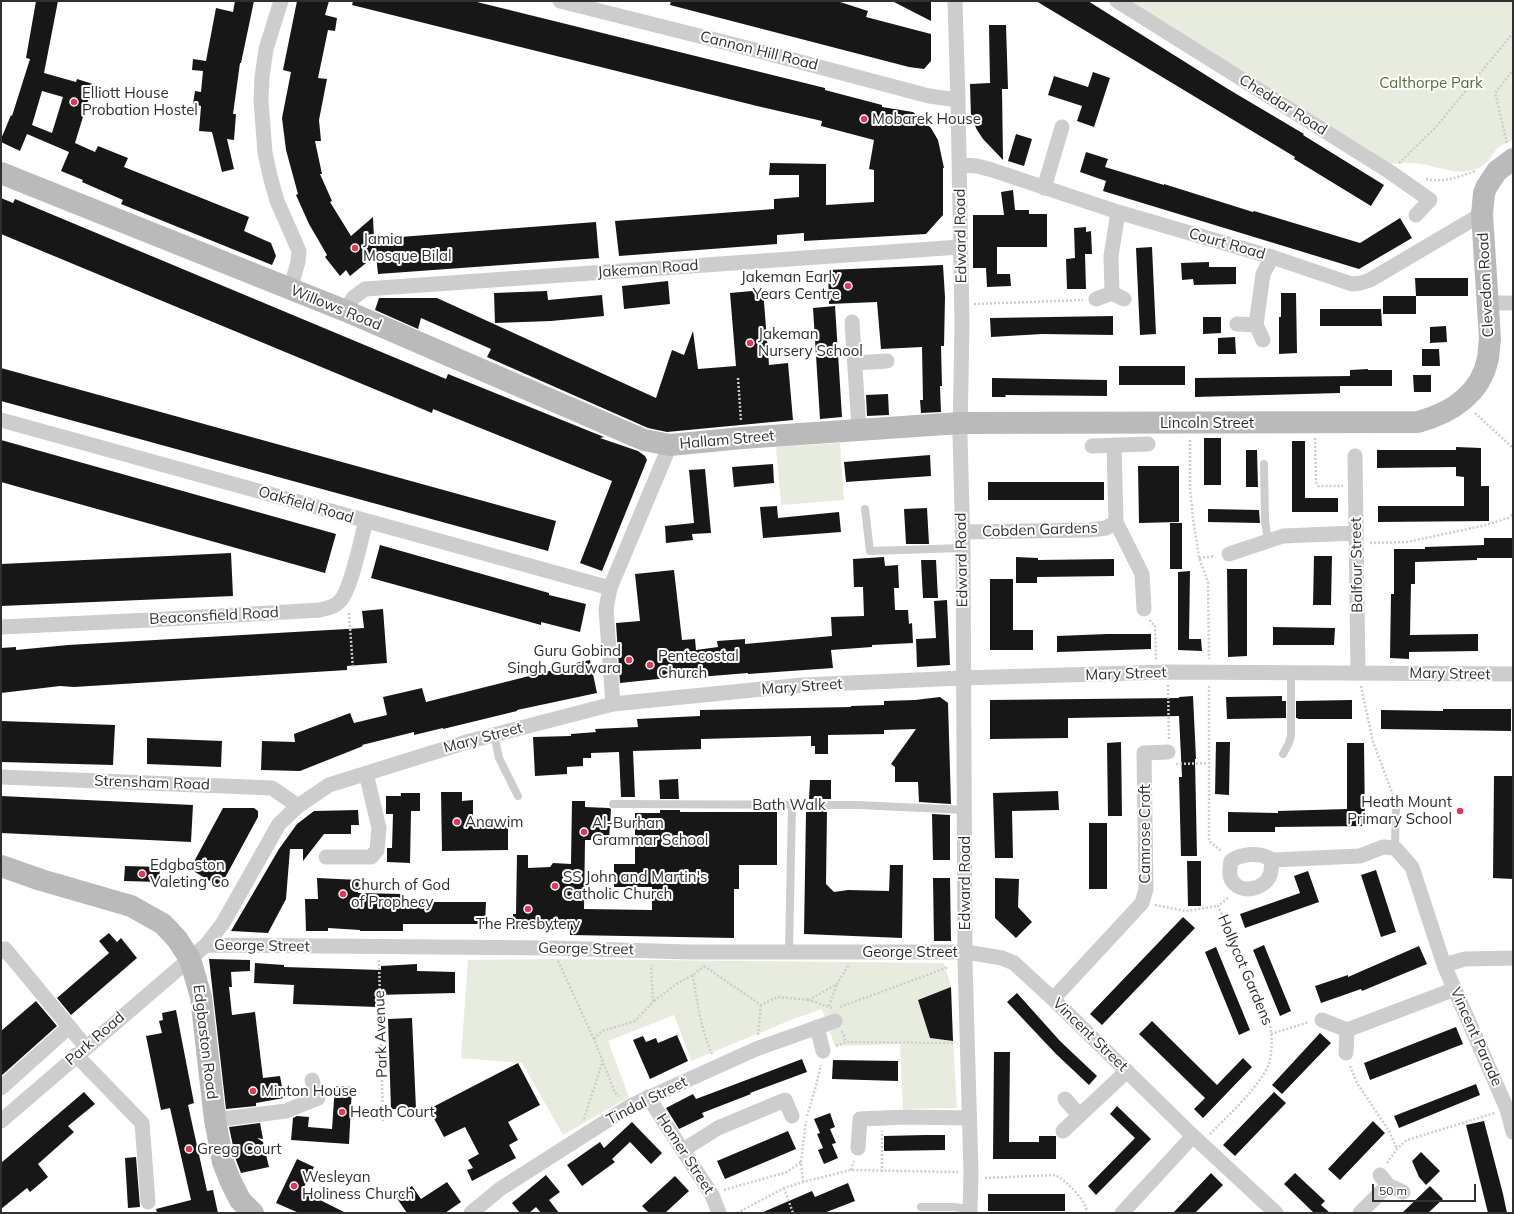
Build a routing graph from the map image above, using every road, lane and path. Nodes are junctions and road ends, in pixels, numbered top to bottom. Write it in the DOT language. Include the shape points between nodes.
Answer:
graph roads {
  1 [pos="281,1"];
  2 [pos="560,1"];
  3 [pos="955,1"];
  4 [pos="1117,1"];
  5 [pos="1513,33"];
  6 [pos="1513,70"];
  7 [pos="958,100"];
  8 [pos="1062,127"];
  9 [pos="1508,150"];
  10 [pos="960,166"];
  11 [pos="1479,170"];
  12 [pos="1,172"];
  13 [pos="1390,172"];
  14 [pos="1420,178"];
  15 [pos="1044,188"];
  16 [pos="1118,212"];
  17 [pos="1482,214"];
  18 [pos="1416,215"];
  19 [pos="960,247"];
  20 [pos="1272,257"];
  21 [pos="290,290"];
  22 [pos="1096,299"];
  23 [pos="1488,303"];
  24 [pos="1513,303"];
  25 [pos="962,304"];
  26 [pos="346,311"];
  27 [pos="852,322"];
  28 [pos="1237,324"];
  29 [pos="1256,325"];
  30 [pos="1263,340"];
  31 [pos="887,361"];
  32 [pos="855,364"];
  33 [pos="738,378"];
  34 [pos="1457,405"];
  35 [pos="1,420"];
  36 [pos="1315,422"];
  37 [pos="960,423"];
  38 [pos="1190,424"];
  39 [pos="859,429"];
  40 [pos="742,438"];
  41 [pos="1148,444"];
  42 [pos="670,445"];
  43 [pos="1114,445"];
  44 [pos="1092,446"];
  45 [pos="1513,448"];
  46 [pos="1354,456"];
  47 [pos="1264,464"];
  48 [pos="1355,486"];
  49 [pos="866,509"];
  50 [pos="1513,514"];
  51 [pos="366,521"];
  52 [pos="1116,522"];
  53 [pos="962,532"];
  54 [pos="1356,538"];
  55 [pos="1268,541"];
  56 [pos="963,548"];
  57 [pos="1230,554"];
  58 [pos="610,588"];
  59 [pos="340,601"];
  60 [pos="1144,609"];
  61 [pos="1,627"];
  62 [pos="352,669"];
  63 [pos="1209,672"];
  64 [pos="1162,673"];
  65 [pos="1291,673"];
  66 [pos="1358,673"];
  67 [pos="1513,674"];
  68 [pos="962,678"];
  69 [pos="613,704"];
  70 [pos="494,734"];
  71 [pos="1168,752"];
  72 [pos="1283,754"];
  73 [pos="1209,764"];
  74 [pos="366,773"];
  75 [pos="1,777"];
  76 [pos="518,796"];
  77 [pos="1396,803"];
  78 [pos="613,804"];
  79 [pos="792,805"];
  80 [pos="298,806"];
  81 [pos="965,810"];
  82 [pos="1395,848"];
  83 [pos="326,857"];
  84 [pos="1231,860"];
  85 [pos="1272,860"];
  86 [pos="1,866"];
  87 [pos="1239,887"];
  88 [pos="1142,903"];
  89 [pos="1218,906"];
  90 [pos="378,947"];
  91 [pos="552,948"];
  92 [pos="650,950"];
  93 [pos="790,951"];
  94 [pos="1,952"];
  95 [pos="198,952"];
  96 [pos="688,952"];
  97 [pos="857,952"];
  98 [pos="965,956"];
  99 [pos="1513,958"];
  100 [pos="1444,965"];
  101 [pos="704,966"];
  102 [pos="693,975"];
  103 [pos="837,984"];
  104 [pos="1455,989"];
  105 [pos="1053,999"];
  106 [pos="809,1000"];
  107 [pos="653,1001"];
  108 [pos="761,1006"];
  109 [pos="829,1006"];
  110 [pos="1322,1020"];
  111 [pos="834,1021"];
  112 [pos="69,1027"];
  113 [pos="817,1027"];
  114 [pos="1347,1030"];
  115 [pos="1272,1034"];
  116 [pos="594,1040"];
  117 [pos="968,1044"];
  118 [pos="756,1049"];
  119 [pos="81,1051"];
  120 [pos="824,1051"];
  121 [pos="1346,1053"];
  122 [pos="602,1063"];
  123 [pos="717,1066"];
  124 [pos="1127,1071"];
  125 [pos="312,1080"];
  126 [pos="1,1088"];
  127 [pos="648,1097"];
  128 [pos="1065,1099"];
  129 [pos="630,1106"];
  130 [pos="17,1107"];
  131 [pos="1507,1109"];
  132 [pos="1079,1115"];
  133 [pos="792,1116"];
  134 [pos="883,1118"];
  135 [pos="969,1118"];
  136 [pos="215,1120"];
  137 [pos="1,1121"];
  138 [pos="383,1121"];
  139 [pos="1513,1128"];
  140 [pos="1063,1132"];
  141 [pos="577,1140"];
  142 [pos="1198,1140"];
  143 [pos="858,1148"];
  144 [pos="1397,1149"];
  145 [pos="683,1150"];
  146 [pos="801,1162"];
  147 [pos="882,1172"];
  148 [pos="971,1176"];
  149 [pos="1384,1180"];
  150 [pos="803,1182"];
  151 [pos="784,1188"];
  152 [pos="725,1190"];
  153 [pos="1404,1192"];
  154 [pos="148,1202"];
  155 [pos="921,1208"];
  156 [pos="970,1211"];
  157 [pos="253,1213"];
  158 [pos="471,1213"];
  159 [pos="719,1213"];
  160 [pos="737,1213"];
  161 [pos="793,1213"];
  162 [pos="1087,1213"];
  163 [pos="1122,1213"];
  164 [pos="1276,1213"];
  165 [pos="1360,1213"];
  1 -- 21 [label="street" via="266,49 261,100 265,153 270,176 277,201 299,250"];
  2 -- 7 [label="street, Cannon Hill Road" via="929,96"];
  3 -- 7 [label="street, Edward Road"];
  4 -- 13 [label="street, Cheddar Road"];
  5 -- 13 [label="path" via="1436,126"];
  6 -- 9 [label="path" via="1495,93"];
  7 -- 10 [label="street, Edward Road"];
  8 -- 15 [label="street"];
  9 -- 17 [label="street, Clevedon Road" via="1484,193"];
  10 -- 15 [label="street, Court Road" via="977,166"];
  10 -- 19 [label="street, Edward Road"];
  11 -- 14 [label="path" via="1436,181"];
  12 -- 21 [label="street, Willows Road"];
  13 -- 18 [label="street, Cheddar Road" via="1430,200"];
  15 -- 16 [label="street, Court Road"];
  16 -- 20 [label="street, Court Road"];
  16 -- 22 [label="street" via="1111,256 1118,296"];
  17 -- 20 [label="street, Court Road" via="1375,278 1362,283 1352,284"];
  17 -- 23 [label="street, Clevedon Road"];
  19 -- 25 [label="street, Edward Road"];
  19 -- 26 [label="street, Jakeman Road" via="365,289 353,298"];
  20 -- 29 [label="street" via="1263,274"];
  21 -- 26 [label="street, Willows Road"];
  22 -- 25 [label="path"];
  23 -- 24 [label="street"];
  23 -- 34 [label="street, Clevedon Road" via="1488,358 1479,381"];
  25 -- 37 [label="street, Edward Road"];
  26 -- 42 [label="street, Willows Road" via="644,440"];
  27 -- 32 [label="street"];
  28 -- 29 [label="street"];
  29 -- 30 [label="street"];
  31 -- 32 [label="street"];
  32 -- 39 [label="street"];
  33 -- 40 [label="path"];
  34 -- 36 [label="street, Lincoln Street" via="1437,417 1418,422"];
  34 -- 45 [label="path"];
  35 -- 51 [label="street, Oakfield Road"];
  36 -- 38 [label="street, Lincoln Street"];
  36 -- 48 [label="path" via="1318,486"];
  37 -- 38 [label="street, Lincoln Street"];
  37 -- 39 [label="street, Hallam Street"];
  37 -- 53 [label="street, Edward Road"];
  38 -- 63 [label="path" via="1190,488 1193,518 1199,558 1208,582"];
  39 -- 40 [label="street, Hallam Street"];
  40 -- 42 [label="street, Hallam Street"];
  41 -- 43 [label="street"];
  42 -- 58 [label="street, Hallam Street"];
  43 -- 44 [label="street"];
  43 -- 52 [label="street, Cobden Gardens"];
  46 -- 48 [label="street, Balfour Street"];
  47 -- 55 [label="lane"];
  48 -- 54 [label="street, Balfour Street"];
  49 -- 56 [label="lane" via="870,551"];
  50 -- 54 [label="path" via="1508,518 1486,524 1407,542"];
  51 -- 58 [label="street, Oakfield Road"];
  51 -- 59 [label="street" via="348,588"];
  52 -- 53 [label="street, Cobden Gardens" via="1106,528 1090,530"];
  52 -- 60 [label="street, Cobden Gardens" via="1142,574"];
  53 -- 56 [label="street, Edward Road"];
  54 -- 55 [label="street" via="1283,536"];
  54 -- 66 [label="street, Balfour Street"];
  55 -- 57 [label="street"];
  56 -- 68 [label="street, Edward Road"];
  58 -- 69 [label="street, Hallam Street" via="606,609"];
  59 -- 61 [label="street, Beaconsfield Road" via="320,610"];
  59 -- 62 [label="path" via="349,613"];
  60 -- 64 [label="path" via="1151,623 1155,625"];
  63 -- 64 [label="street, Mary Street"];
  63 -- 65 [label="street, Mary Street"];
  63 -- 73 [label="path"];
  64 -- 68 [label="street, Mary Street"];
  64 -- 71 [label="path" via="1170,740"];
  65 -- 66 [label="street, Mary Street"];
  65 -- 72 [label="lane" via="1291,735"];
  66 -- 67 [label="street, Mary Street"];
  66 -- 77 [label="path" via="1373,742"];
  68 -- 69 [label="street, Mary Street" via="803,686"];
  68 -- 81 [label="street, Edward Road"];
  69 -- 70 [label="street, Mary Street"];
  70 -- 74 [label="street, Mary Street"];
  70 -- 76 [label="lane" via="499,758"];
  71 -- 73 [label="path" via="1169,764"];
  71 -- 88 [label="street, Camrose Croft" via="1144,753 1146,889"];
  73 -- 84 [label="path" via="1209,841"];
  74 -- 80 [label="street, Mary Street" via="329,785"];
  74 -- 83 [label="street" via="379,828 377,850 370,857"];
  75 -- 80 [label="street, Strensham Road" via="272,788"];
  77 -- 82 [label="lane"];
  78 -- 79 [label="lane, Bath Walk"];
  79 -- 81 [label="lane, Bath Walk"];
  79 -- 93 [label="lane"];
  80 -- 95 [label="street, Mary Street" via="279,824 223,923"];
  81 -- 98 [label="street, Edward Road"];
  82 -- 85 [label="street" via="1383,847 1360,856"];
  82 -- 100 [label="street, Vincent Parade" via="1412,867"];
  84 -- 85 [label="street" via="1239,856 1258,855"];
  84 -- 87 [label="street" via="1230,878"];
  85 -- 87 [label="street" via="1270,876 1261,885 1243,889"];
  86 -- 95 [label="street, Edgbaston Road" via="132,906 163,924 177,939"];
  87 -- 89 [label="path, Hollycot Gardens"];
  88 -- 89 [label="path" via="1186,911"];
  88 -- 105 [label="street, Camrose Croft"];
  89 -- 115 [label="path, Hollycot Gardens" via="1269,1020"];
  90 -- 91 [label="street, George Street"];
  90 -- 95 [label="street, George Street"];
  90 -- 138 [label="path, Park Avenue"];
  91 -- 92 [label="street, George Street"];
  91 -- 116 [label="path"];
  92 -- 96 [label="street, George Street"];
  92 -- 107 [label="path"];
  93 -- 96 [label="street, George Street"];
  93 -- 97 [label="street, George Street"];
  94 -- 112 [label="street" via="5,949"];
  95 -- 119 [label="street, Park Road"];
  95 -- 136 [label="street, Edgbaston Road"];
  96 -- 101 [label="path"];
  97 -- 98 [label="street, George Street"];
  97 -- 103 [label="path"];
  98 -- 105 [label="street, Vincent Street" via="1002,958 1014,963"];
  98 -- 109 [label="path" via="834,1009"];
  98 -- 117 [label="street, Edward Road"];
  99 -- 100 [label="street" via="1465,959"];
  100 -- 104 [label="street, Vincent Parade"];
  101 -- 102 [label="path"];
  101 -- 108 [label="path"];
  102 -- 107 [label="path"];
  102 -- 123 [label="path" via="705,1038"];
  103 -- 106 [label="path"];
  103 -- 109 [label="path"];
  104 -- 114 [label="street"];
  104 -- 131 [label="street, Vincent Parade"];
  105 -- 124 [label="street, Vincent Street"];
  106 -- 108 [label="path" via="778,996"];
  106 -- 109 [label="path"];
  107 -- 116 [label="path" via="635,1021 602,1031"];
  108 -- 118 [label="path"];
  110 -- 114 [label="street"];
  110 -- 115 [label="path, Hollycot Gardens"];
  111 -- 113 [label="street, Tindal Street"];
  112 -- 119 [label="street"];
  112 -- 126 [label="street"];
  113 -- 118 [label="street, Tindal Street"];
  113 -- 120 [label="street"];
  114 -- 121 [label="street"];
  115 -- 142 [label="path" via="1269,1064 1255,1086"];
  116 -- 122 [label="path"];
  117 -- 120 [label="path" via="846,1042"];
  117 -- 135 [label="street, Edward Road"];
  118 -- 123 [label="street, Tindal Street"];
  119 -- 130 [label="street, Park Road"];
  119 -- 154 [label="street" via="142,1123"];
  120 -- 146 [label="path" via="807,1114"];
  121 -- 144 [label="path" via="1357,1083 1389,1131"];
  122 -- 129 [label="path" via="615,1093"];
  122 -- 141 [label="path"];
  123 -- 127 [label="street, Tindal Street"];
  124 -- 132 [label="street"];
  124 -- 142 [label="street, Vincent Street"];
  125 -- 136 [label="street" via="318,1098 304,1105 286,1111"];
  126 -- 130 [label="street"];
  127 -- 129 [label="street, Tindal Street"];
  127 -- 145 [label="street, Homer Street"];
  128 -- 132 [label="street"];
  129 -- 141 [label="street, Tindal Street"];
  130 -- 137 [label="street, Park Road"];
  131 -- 139 [label="street, Vincent Parade"];
  131 -- 144 [label="path" via="1407,1140"];
  132 -- 140 [label="street"];
  133 -- 145 [label="street" via="785,1100 718,1128"];
  134 -- 135 [label="street"];
  134 -- 143 [label="street" via="860,1119"];
  134 -- 147 [label="path"];
  135 -- 148 [label="street, Edward Road"];
  136 -- 157 [label="street, Edgbaston Road" via="223,1162 230,1180 240,1200"];
  141 -- 158 [label="street, Tindal Street" via="500,1189"];
  142 -- 163 [label="street"];
  142 -- 164 [label="street, Vincent Street"];
  144 -- 149 [label="path" via="1390,1156"];
  145 -- 159 [label="street, Homer Street" via="712,1194"];
  146 -- 150 [label="path"];
  146 -- 152 [label="path" via="787,1172"];
  147 -- 148 [label="path"];
  147 -- 150 [label="path" via="851,1170"];
  148 -- 156 [label="street, Edward Road"];
  148 -- 162 [label="path" via="1055,1175 1068,1183 1087,1207"];
  149 -- 153 [label="street"];
  149 -- 165 [label="street"];
  150 -- 151 [label="path"];
  151 -- 160 [label="path"];
  151 -- 161 [label="path"];
  155 -- 156 [label="lane" via="954,1207"];
}
